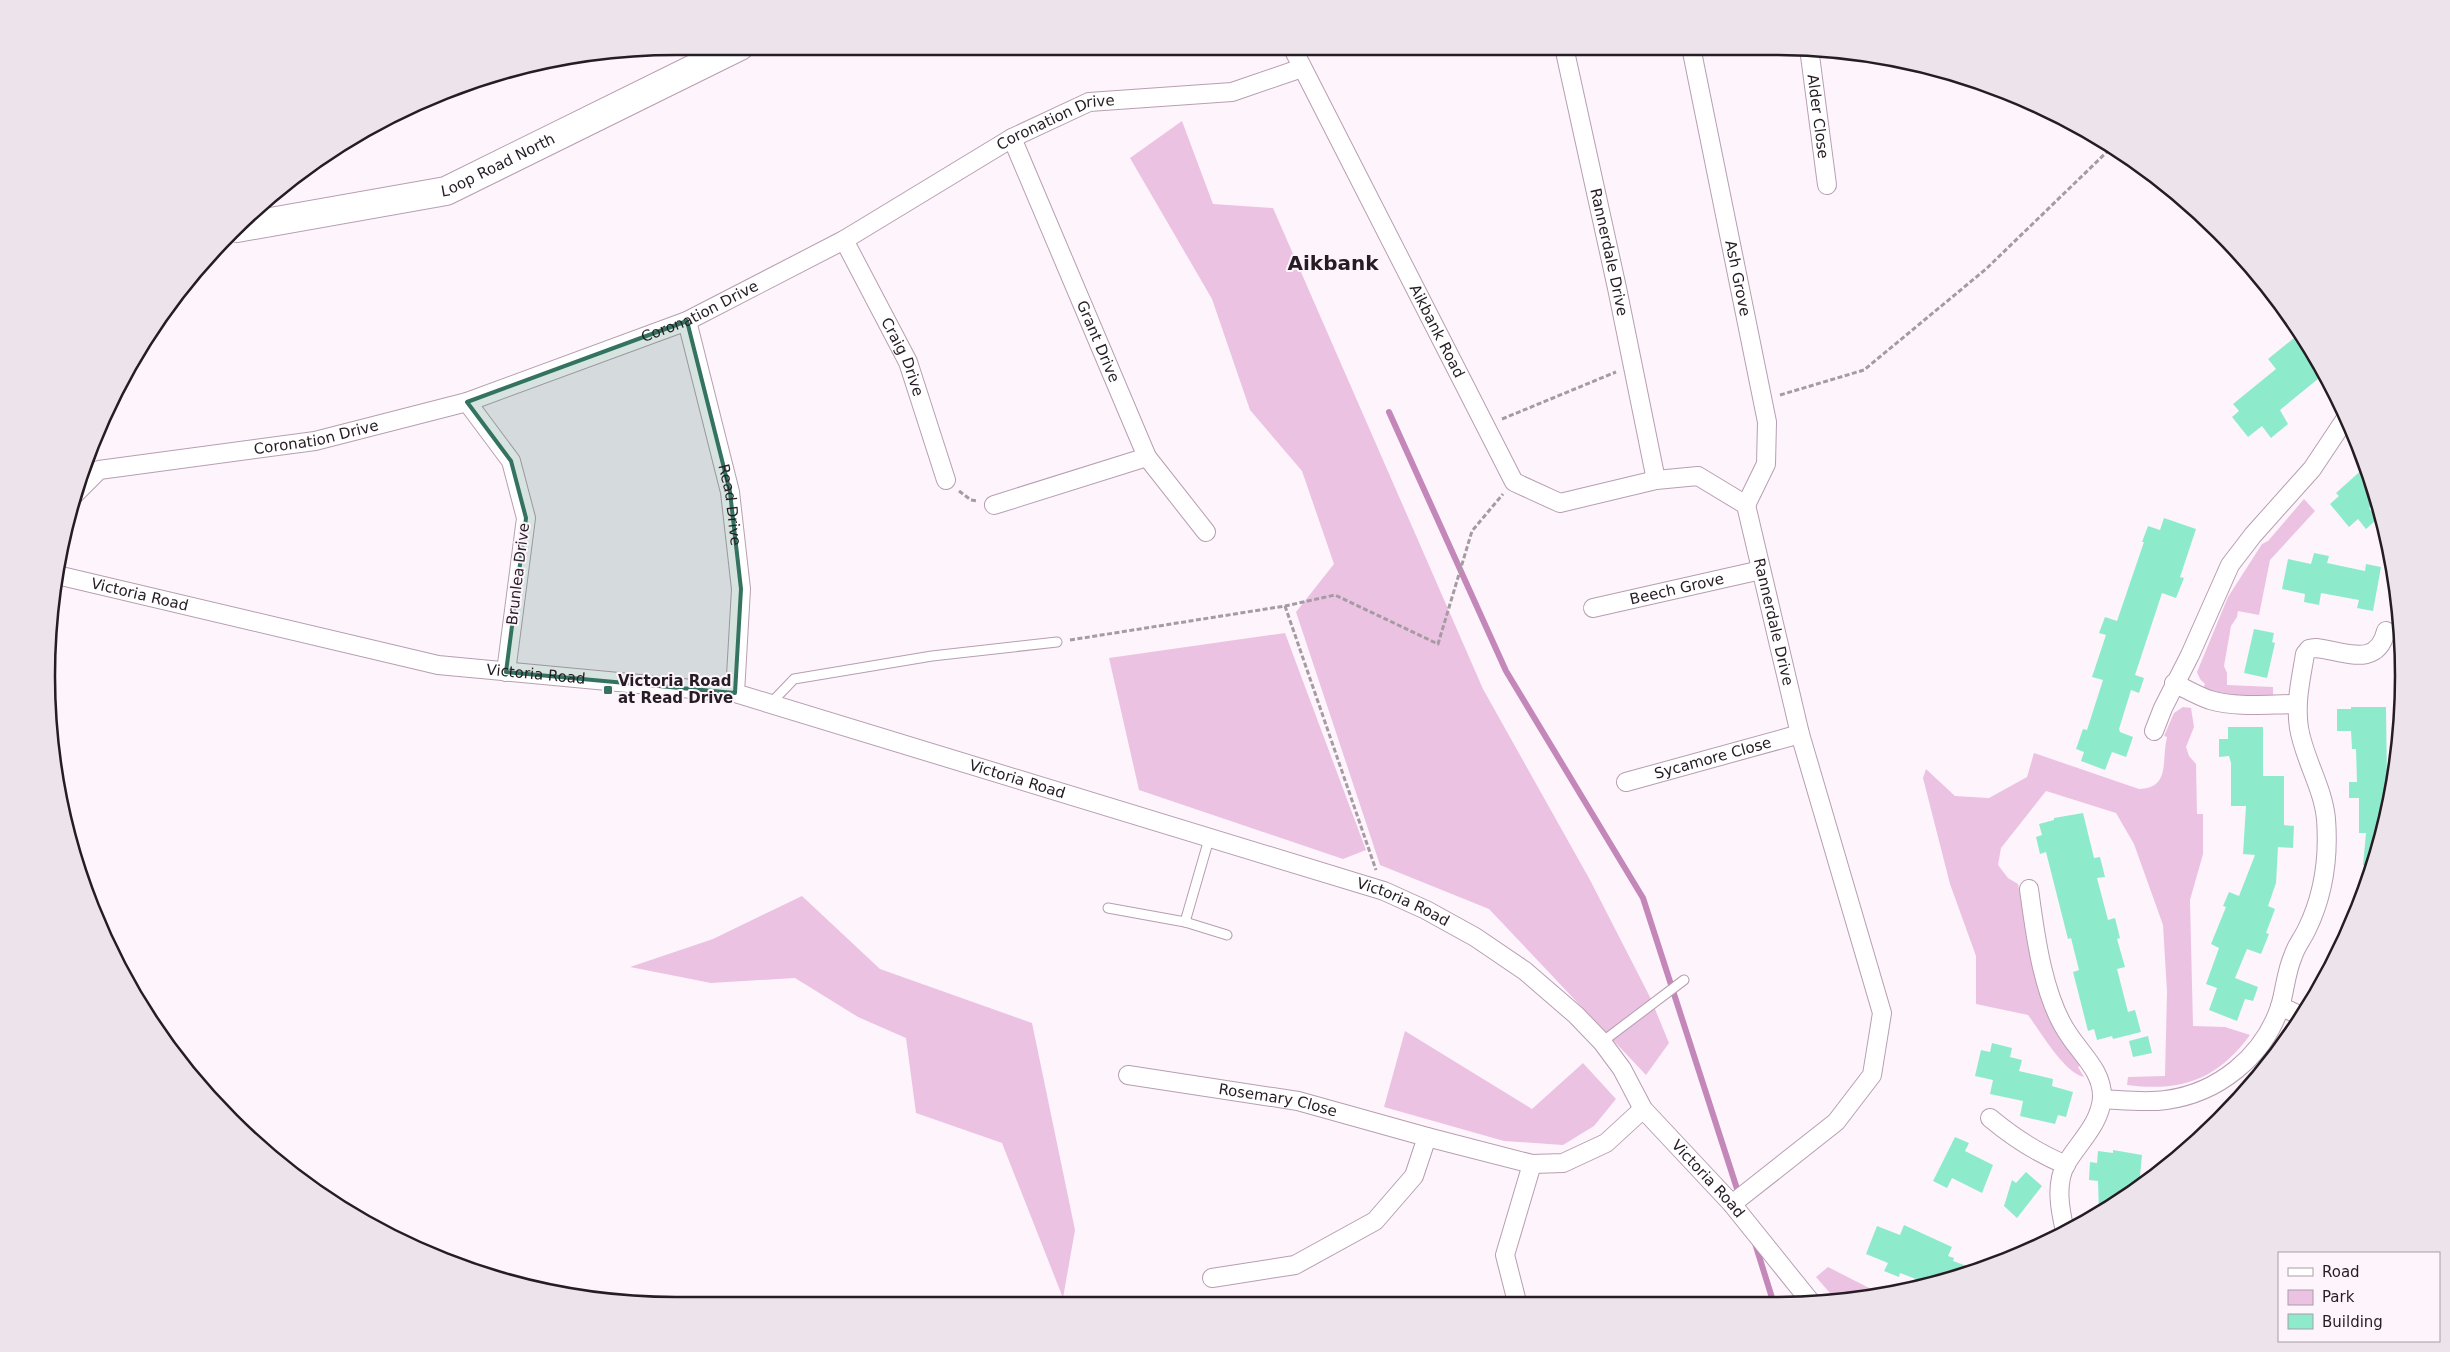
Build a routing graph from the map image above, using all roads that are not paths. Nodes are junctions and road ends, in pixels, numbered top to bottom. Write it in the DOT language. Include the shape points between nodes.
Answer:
graph roads {
  1 [pos="722,55"];
  2 [pos="1296,55"];
  3 [pos="1566,55"];
  4 [pos="1692,55"];
  5 [pos="1810,56"];
  6 [pos="1302,68"];
  7 [pos="1012,138"];
  8 [pos="1827,185"];
  9 [pos="249,226"];
  10 [pos="844,240"];
  11 [pos="687,321"];
  12 [pos="467,402"];
  13 [pos="2342,424"];
  14 [pos="1147,457"];
  15 [pos="946,480"];
  16 [pos="1656,480"];
  17 [pos="86,484"];
  18 [pos="994,505"];
  19 [pos="1746,506"];
  20 [pos="1206,532"];
  21 [pos="1761,570"];
  22 [pos="63,576"];
  23 [pos="1593,608"];
  24 [pos="2386,631"];
  25 [pos="1058,642"];
  26 [pos="506,672"];
  27 [pos="2174,684"];
  28 [pos="735,693"];
  29 [pos="772,703"];
  30 [pos="2297,704"];
  31 [pos="2154,731"];
  32 [pos="1800,734"];
  33 [pos="1626,782"];
  34 [pos="1208,839"];
  35 [pos="2029,889"];
  36 [pos="1108,908"];
  37 [pos="1185,922"];
  38 [pos="1227,935"];
  39 [pos="1684,980"];
  40 [pos="2280,1006"];
  41 [pos="2295,1013"];
  42 [pos="1602,1042"];
  43 [pos="1128,1075"];
  44 [pos="2102,1098"];
  45 [pos="1643,1109"];
  46 [pos="1990,1118"];
  47 [pos="1427,1138"];
  48 [pos="1532,1164"];
  49 [pos="2066,1165"];
  50 [pos="1732,1204"];
  51 [pos="2064,1225"];
  52 [pos="1212,1278"];
  53 [pos="1807,1296"];
  54 [pos="1517,1297"];
  1 -- 9 [label="highway, Loop Road North" via="446,191"];
  2 -- 6 [label="street, Aikbank Road"];
  3 -- 16 [label="street, Rannerdale Drive"];
  4 -- 19 [label="street, Ash Grove" via="1767,422 1766,464"];
  5 -- 8 [label="street, Alder Close"];
  6 -- 7 [label="street, Coronation Drive" via="1232,92 1089,102"];
  6 -- 16 [label="street, Aikbank Road" via="1514,482 1560,503"];
  7 -- 10 [label="street, Coronation Drive"];
  7 -- 14 [label="street, Grant Drive"];
  10 -- 11 [label="street, Coronation Drive"];
  10 -- 15 [label="street, Craig Drive" via="908,362"];
  11 -- 12 [label="street, Coronation Drive"];
  11 -- 28 [label="street, Read Drive" via="730,492 741,589"];
  12 -- 17 [label="street, Coronation Drive" via="315,441 100,470"];
  12 -- 26 [label="street, Brunlea Drive" via="511,461 526,518"];
  13 -- 27 [label="street" via="2312,470 2230,565 2190,656"];
  14 -- 18 [label="street"];
  14 -- 20 [label="street, Grant Drive"];
  16 -- 19 [label="street" via="1698,476"];
  19 -- 21 [label="street, Rannerdale Drive"];
  21 -- 23 [label="street, Beech Grove"];
  21 -- 32 [label="street, Rannerdale Drive"];
  22 -- 26 [label="street, Victoria Road" via="438,666"];
  24 -- 30 [label="street" via="2375,652 2365,656 2322,648 2310,649 2305,654"];
  25 -- 29 [label="lane" via="932,656 794,679"];
  26 -- 28 [label="street, Victoria Road"];
  27 -- 30 [label="street" via="2224,702"];
  27 -- 31 [label="street"];
  28 -- 29 [label="street, Victoria Road"];
  29 -- 34 [label="street, Victoria Road"];
  30 -- 40 [label="street" via="2300,730 2326,817 2327,858 2319,900 2293,955"];
  32 -- 33 [label="street, Sycamore Close"];
  32 -- 50 [label="street, Rannerdale Drive" via="1882,1013 1872,1075 1836,1122"];
  34 -- 37 [label="lane"];
  34 -- 42 [label="street, Victoria Road" via="1384,892 1426,910 1525,970"];
  35 -- 44 [label="street" via="2034,930 2058,1016 2097,1075"];
  36 -- 37 [label="lane"];
  37 -- 38 [label="lane"];
  39 -- 42 [label="lane"];
  40 -- 41 [label="street"];
  40 -- 44 [label="street" via="2268,1034 2257,1049 2217,1083 2166,1100"];
  42 -- 45 [label="street, Victoria Road" via="1622,1069"];
  43 -- 47 [label="street, Rosemary Close" via="1298,1100"];
  44 -- 49 [label="street" via="2093,1125"];
  45 -- 48 [label="street, Rosemary Close" via="1606,1143 1563,1163"];
  45 -- 50 [label="street, Victoria Road"];
  46 -- 49 [label="street" via="2014,1139"];
  47 -- 48 [label="street, Rosemary Close"];
  47 -- 52 [label="street" via="1414,1176 1375,1221 1295,1265"];
  48 -- 54 [label="street" via="1505,1255"];
  49 -- 51 [label="street" via="2059,1205"];
  50 -- 53 [label="street, Victoria Road"];
}
